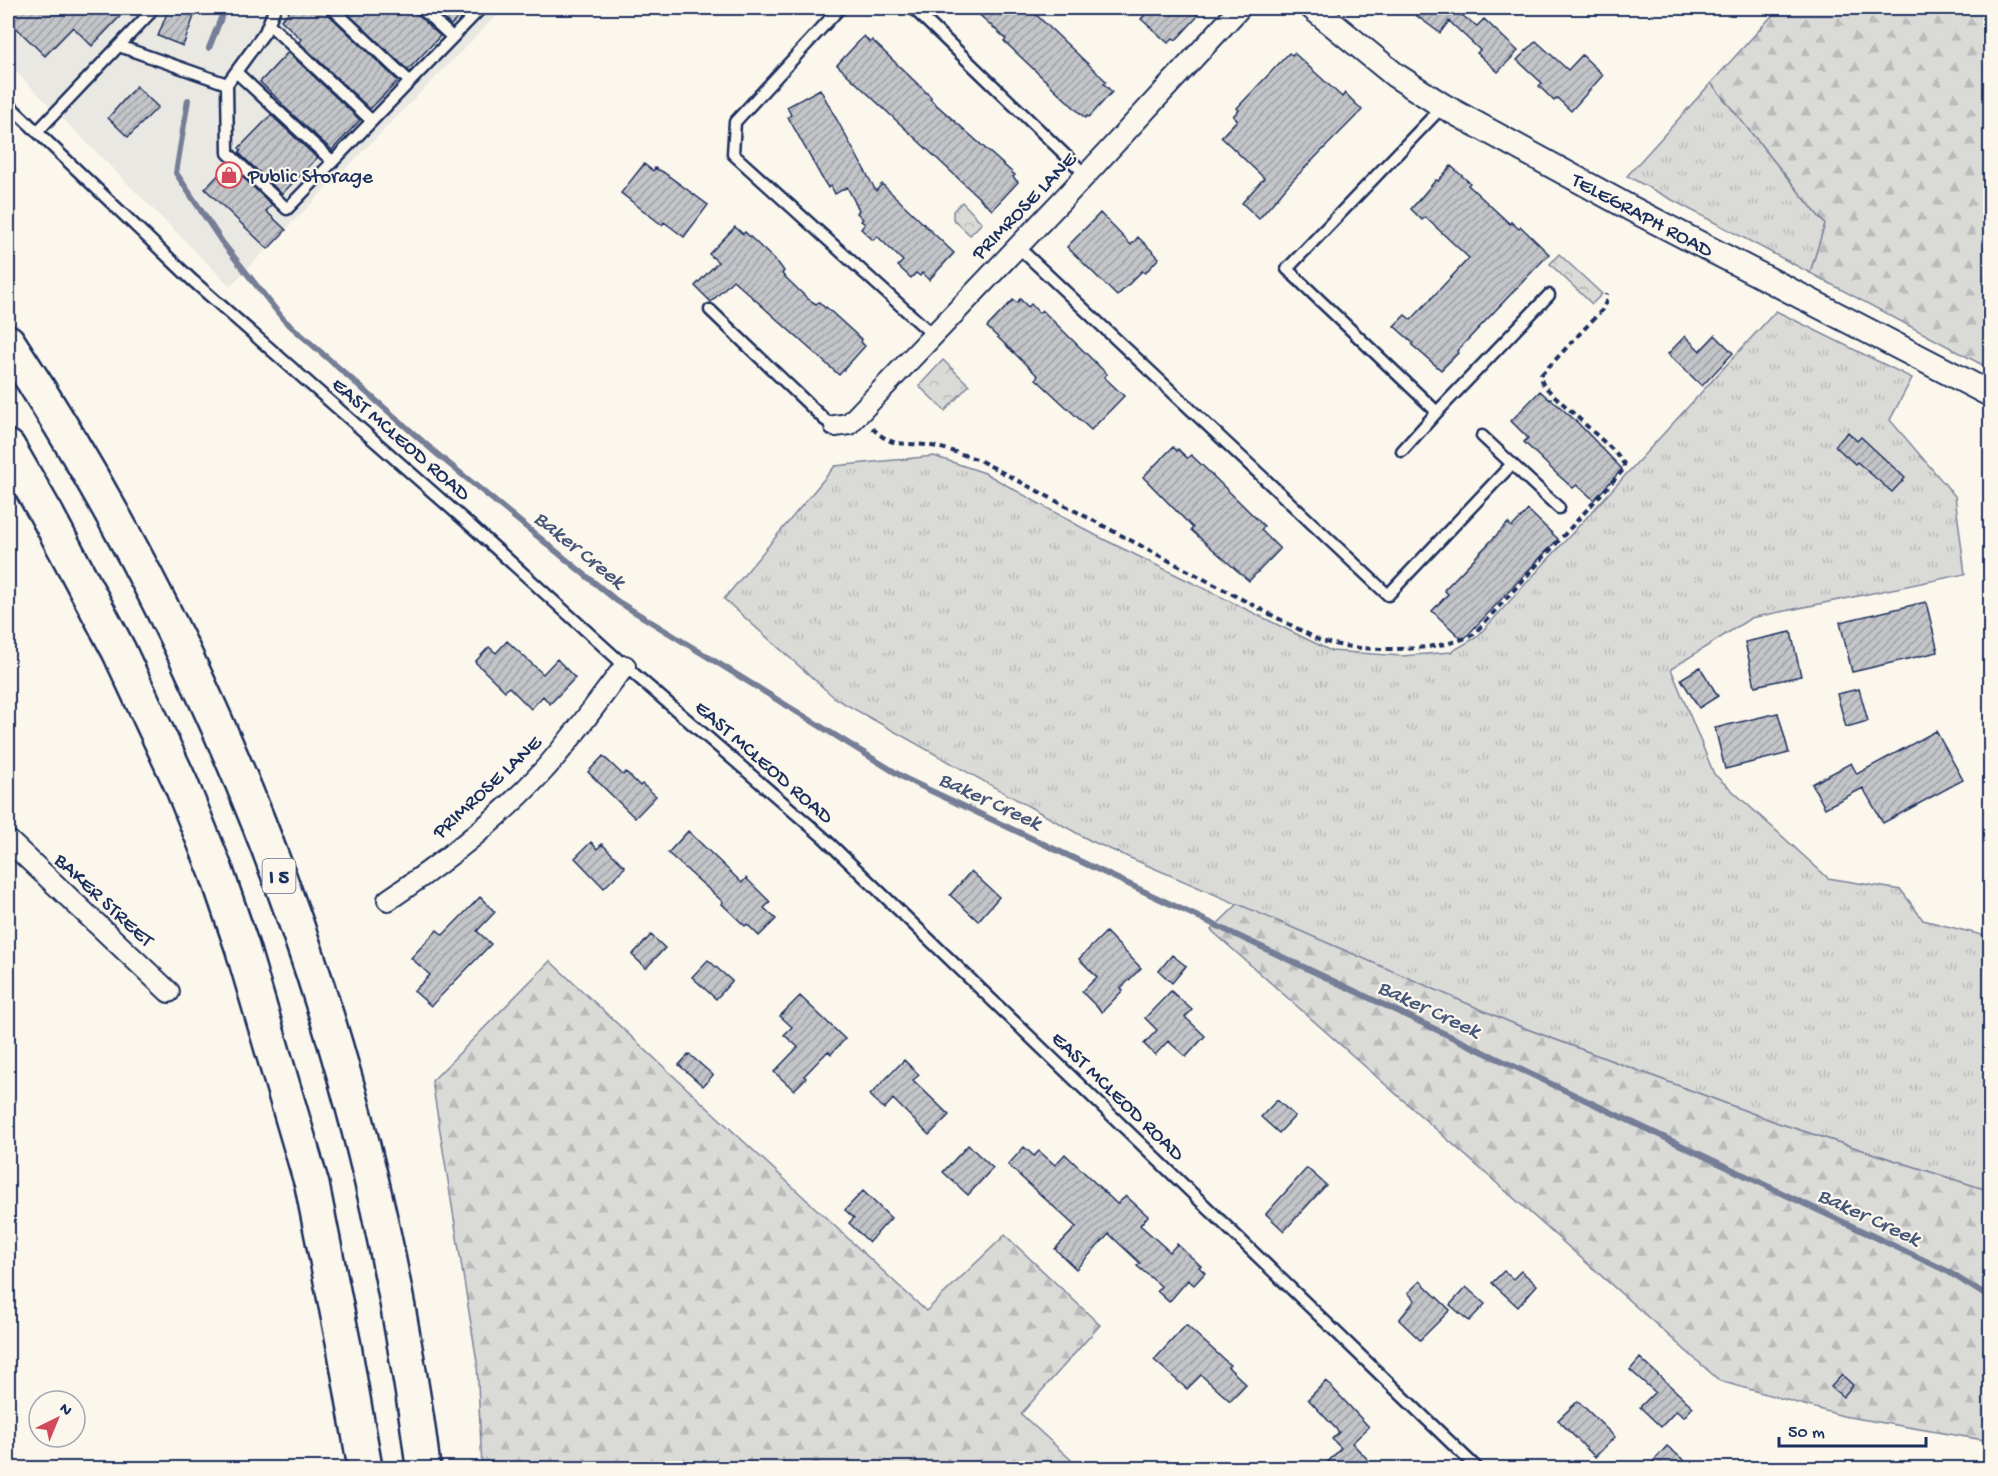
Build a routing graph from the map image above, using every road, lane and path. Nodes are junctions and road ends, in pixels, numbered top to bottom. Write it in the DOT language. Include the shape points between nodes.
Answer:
graph roads {
  1 [pos="151,8"];
  2 [pos="275,8"];
  3 [pos="332,8"];
  4 [pos="421,8"];
  5 [pos="481,8"];
  6 [pos="840,8"];
  7 [pos="913,8"];
  8 [pos="1240,8"];
  9 [pos="1313,8"];
  10 [pos="269,24"];
  11 [pos="452,37"];
  12 [pos="119,46"];
  13 [pos="236,72"];
  14 [pos="410,81"];
  15 [pos="227,84"];
  16 [pos="8,104"];
  17 [pos="1443,106"];
  18 [pos="372,121"];
  19 [pos="37,132"];
  20 [pos="332,162"];
  21 [pos="1086,175"];
  22 [pos="1017,246"];
  23 [pos="1549,295"];
  24 [pos="710,310"];
  25 [pos="933,335"];
  26 [pos="8,342"];
  27 [pos="1990,394"];
  28 [pos="1437,412"];
  29 [pos="835,426"];
  30 [pos="1482,436"];
  31 [pos="8,447"];
  32 [pos="1402,451"];
  33 [pos="1512,464"];
  34 [pos="1559,508"];
  35 [pos="625,666"];
  36 [pos="8,840"];
  37 [pos="388,900"];
  38 [pos="169,992"];
  39 [pos="365,1468"];
  40 [pos="423,1468"];
  41 [pos="1477,1468"];
  1 -- 12 [label="lane"];
  2 -- 10 [label="lane"];
  3 -- 14 [label="lane"];
  4 -- 11 [label="lane"];
  5 -- 11 [label="lane"];
  6 -- 25 [label="lane" via="735,122 733,154"];
  7 -- 21 [label="lane"];
  8 -- 21 [label="street, PRIMROSE LANE"];
  9 -- 17 [label="street, TELEGRAPH ROAD" via="1395,75"];
  10 -- 13 [label="lane"];
  10 -- 18 [label="lane"];
  11 -- 14 [label="lane"];
  12 -- 15 [label="lane"];
  12 -- 19 [label="lane"];
  13 -- 15 [label="lane"];
  13 -- 20 [label="lane"];
  14 -- 18 [label="lane"];
  15 -- 20 [label="lane" via="228,153 287,208"];
  16 -- 19 [label="lane, EAST MCLEOD ROAD"];
  17 -- 27 [label="street, TELEGRAPH ROAD" via="1630,208"];
  17 -- 28 [label="lane" via="1287,268"];
  18 -- 20 [label="lane"];
  19 -- 35 [label="lane, EAST MCLEOD ROAD" via="192,280"];
  21 -- 22 [label="street, PRIMROSE LANE"];
  22 -- 25 [label="street, PRIMROSE LANE"];
  22 -- 33 [label="lane" via="1388,595"];
  23 -- 28 [label="lane"];
  24 -- 29 [label="lane"];
  25 -- 29 [label="street, PRIMROSE LANE" via="849,424"];
  26 -- 40 [label="highway, I 5" via="71,442 168,623 225,745 284,889 332,1032 370,1172 399,1313"];
  28 -- 32 [label="lane"];
  30 -- 33 [label="lane"];
  31 -- 39 [label="highway" via="119,651 177,774 216,871 312,1185"];
  33 -- 34 [label="lane"];
  35 -- 37 [label="street, PRIMROSE LANE" via="543,772 473,835"];
  35 -- 41 [label="lane, EAST MCLEOD ROAD" via="823,837"];
  36 -- 38 [label="street, BAKER STREET"];
}
